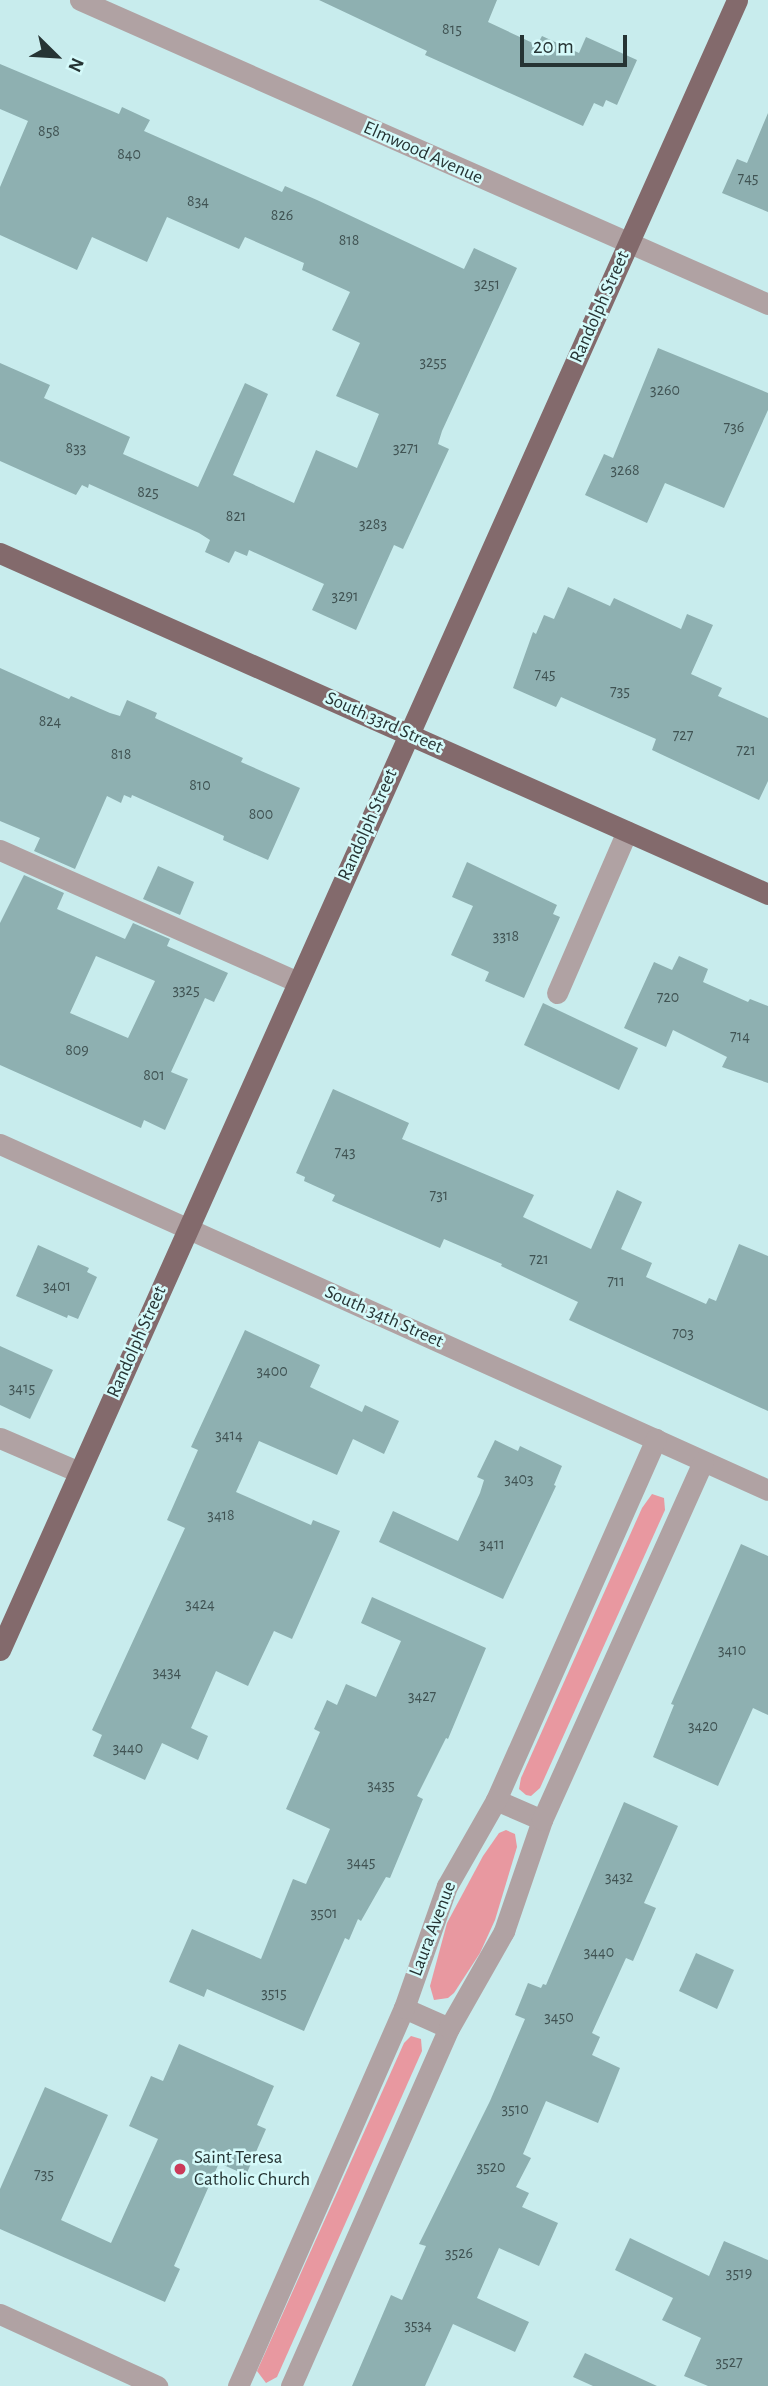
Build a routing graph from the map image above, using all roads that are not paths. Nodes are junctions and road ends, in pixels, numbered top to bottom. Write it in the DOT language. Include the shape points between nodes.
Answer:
graph roads {
  1 [pos="80,0"];
  2 [pos="737,0"];
  3 [pos="629,243"];
  4 [pos="768,304"];
  5 [pos="0,552"];
  6 [pos="408,734"];
  7 [pos="627,831"];
  8 [pos="0,850"];
  9 [pos="768,894"];
  10 [pos="298,982"];
  11 [pos="557,993"];
  12 [pos="0,1144"];
  13 [pos="188,1228"];
  14 [pos="0,1438"];
  15 [pos="656,1439"];
  16 [pos="703,1461"];
  17 [pos="79,1472"];
  18 [pos="768,1490"];
  19 [pos="0,1650"];
  20 [pos="496,1800"];
  21 [pos="542,1820"];
  22 [pos="404,2008"];
  23 [pos="449,2028"];
  24 [pos="0,2314"];
  25 [pos="157,2386"];
  26 [pos="238,2386"];
  27 [pos="291,2386"];
  1 -- 3 [label="street, Elmwood Avenue"];
  2 -- 3 [label="main road, Randolph Street"];
  3 -- 4 [label="street, Elmwood Avenue"];
  3 -- 6 [label="main road, Randolph Street"];
  5 -- 6 [label="main road, South 33rd Street"];
  6 -- 7 [label="main road, South 33rd Street"];
  6 -- 10 [label="main road, Randolph Street"];
  7 -- 9 [label="main road, South 33rd Street"];
  7 -- 11 [label="street"];
  8 -- 10 [label="street"];
  10 -- 13 [label="main road, Randolph Street"];
  12 -- 13 [label="street, South 34th Street"];
  13 -- 15 [label="street, South 34th Street"];
  13 -- 17 [label="main road, Randolph Street"];
  14 -- 17 [label="street"];
  15 -- 16 [label="street, South 34th Street"];
  15 -- 20 [label="street, Laura Avenue"];
  16 -- 18 [label="street, South 34th Street"];
  16 -- 21 [label="street"];
  17 -- 19 [label="main road, Randolph Street"];
  20 -- 21 [label="street"];
  20 -- 22 [label="street, Laura Avenue" via="447,1886"];
  21 -- 23 [label="street" via="504,1931"];
  22 -- 23 [label="street"];
  22 -- 26 [label="street, Laura Avenue"];
  23 -- 27 [label="street"];
  24 -- 25 [label="street"];
}
